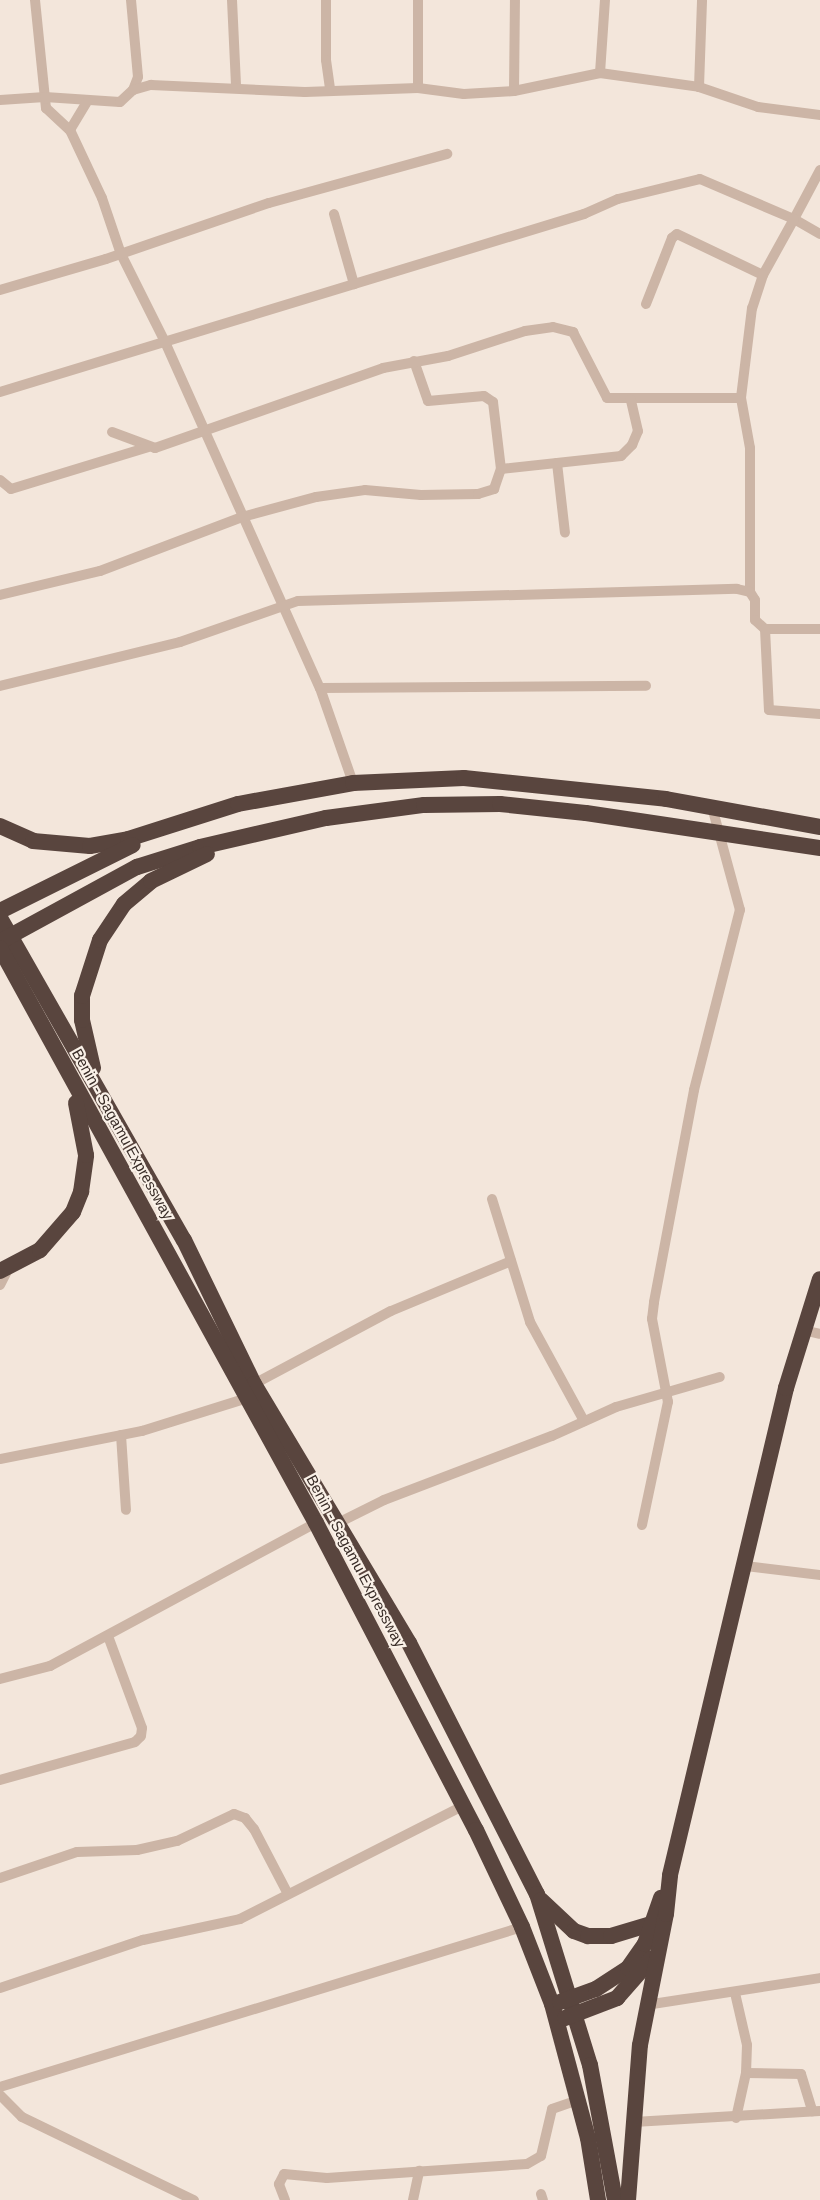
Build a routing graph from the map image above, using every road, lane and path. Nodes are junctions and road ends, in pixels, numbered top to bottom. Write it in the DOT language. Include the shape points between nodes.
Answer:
graph roads {
  1 [pos="35,0"];
  2 [pos="131,0"];
  3 [pos="232,0"];
  4 [pos="326,0"];
  5 [pos="418,0"];
  6 [pos="514,0"];
  7 [pos="605,0"];
  8 [pos="702,0"];
  9 [pos="600,73"];
  10 [pos="236,86"];
  11 [pos="699,87"];
  12 [pos="418,88"];
  13 [pos="330,89"];
  14 [pos="133,90"];
  15 [pos="514,91"];
  16 [pos="45,97"];
  17 [pos="0,100"];
  18 [pos="87,102"];
  19 [pos="820,115"];
  20 [pos="70,130"];
  21 [pos="447,154"];
  22 [pos="820,170"];
  23 [pos="334,214"];
  24 [pos="794,219"];
  25 [pos="820,234"];
  26 [pos="121,255"];
  27 [pos="763,275"];
  28 [pos="354,284"];
  29 [pos="0,290"];
  30 [pos="646,304"];
  31 [pos="165,342"];
  32 [pos="414,362"];
  33 [pos="0,392"];
  34 [pos="741,398"];
  35 [pos="630,400"];
  36 [pos="204,429"];
  37 [pos="112,432"];
  38 [pos="148,447"];
  39 [pos="556,463"];
  40 [pos="501,469"];
  41 [pos="0,480"];
  42 [pos="242,517"];
  43 [pos="565,533"];
  44 [pos="750,592"];
  45 [pos="0,595"];
  46 [pos="283,606"];
  47 [pos="765,629"];
  48 [pos="820,629"];
  49 [pos="0,686"];
  50 [pos="646,686"];
  51 [pos="320,688"];
  52 [pos="820,714"];
  53 [pos="352,783"];
  54 [pos="712,807"];
  55 [pos="180,823"];
  56 [pos="0,826"];
  57 [pos="820,826"];
  58 [pos="251,832"];
  59 [pos="718,832"];
  60 [pos="820,848"];
  61 [pos="0,911"];
  62 [pos="0,918"];
  63 [pos="0,941"];
  64 [pos="0,948"];
  65 [pos="17,964"];
  66 [pos="56,1049"];
  67 [pos="123,1134"];
  68 [pos="492,1199"];
  69 [pos="512,1261"];
  70 [pos="4,1270"];
  71 [pos="820,1279"];
  72 [pos="0,1285"];
  73 [pos="812,1332"];
  74 [pos="720,1377"];
  75 [pos="251,1391"];
  76 [pos="667,1392"];
  77 [pos="584,1421"];
  78 [pos="121,1435"];
  79 [pos="0,1459"];
  80 [pos="126,1510"];
  81 [pos="316,1523"];
  82 [pos="339,1523"];
  83 [pos="642,1525"];
  84 [pos="746,1566"];
  85 [pos="820,1575"];
  86 [pos="108,1636"];
  87 [pos="0,1679"];
  88 [pos="0,1780"];
  89 [pos="463,1806"];
  90 [pos="670,1875"];
  91 [pos="0,1878"];
  92 [pos="288,1894"];
  93 [pos="539,1898"];
  94 [pos="651,1924"];
  95 [pos="522,1927"];
  96 [pos="658,1949"];
  97 [pos="820,1978"];
  98 [pos="0,1988"];
  99 [pos="735,1993"];
  100 [pos="646,2005"];
  101 [pos="574,2006"];
  102 [pos="554,2012"];
  103 [pos="746,2073"];
  104 [pos="0,2087"];
  105 [pos="0,2095"];
  106 [pos="578,2100"];
  107 [pos="816,2111"];
  108 [pos="735,2118"];
  109 [pos="634,2122"];
  110 [pos="419,2171"];
  111 [pos="194,2200"];
  112 [pos="285,2200"];
  113 [pos="413,2200"];
  114 [pos="598,2200"];
  115 [pos="615,2200"];
  116 [pos="628,2200"];
  1 -- 16 [label="street"];
  2 -- 14 [label="street" via="138,77"];
  3 -- 10 [label="street"];
  4 -- 13 [label="street"];
  5 -- 12 [label="street"];
  6 -- 15 [label="street"];
  7 -- 9 [label="street"];
  8 -- 11 [label="street"];
  9 -- 11 [label="street"];
  9 -- 15 [label="street"];
  10 -- 13 [label="street" via="305,92"];
  10 -- 14 [label="street" via="151,85"];
  11 -- 19 [label="street" via="758,106"];
  12 -- 13 [label="street"];
  12 -- 15 [label="street" via="464,94"];
  14 -- 18 [label="street" via="120,102"];
  16 -- 17 [label="street"];
  16 -- 18 [label="street"];
  16 -- 20 [label="street" via="46,108"];
  18 -- 20 [label="street"];
  20 -- 26 [label="street" via="106,209"];
  21 -- 26 [label="street" via="269,203"];
  22 -- 24 [label="street"];
  23 -- 28 [label="street"];
  24 -- 25 [label="street"];
  24 -- 27 [label="street"];
  24 -- 28 [label="street" via="700,179 618,199 584,214"];
  26 -- 29 [label="street"];
  26 -- 31 [label="street"];
  27 -- 30 [label="street" via="677,234"];
  27 -- 34 [label="street" via="752,308"];
  28 -- 31 [label="street"];
  31 -- 33 [label="street"];
  31 -- 36 [label="street"];
  32 -- 35 [label="street" via="448,356 525,331 561,327 573,332 603,394 614,400"];
  32 -- 36 [label="street" via="383,368"];
  32 -- 40 [label="street" via="428,401 484,396 493,402"];
  34 -- 35 [label="street"];
  34 -- 44 [label="street" via="750,448"];
  35 -- 39 [label="street" via="638,432 632,446 621,456"];
  36 -- 38 [label="street"];
  36 -- 42 [label="street"];
  37 -- 38 [label="street"];
  38 -- 41 [label="street" via="11,489"];
  39 -- 40 [label="street"];
  39 -- 43 [label="street"];
  40 -- 42 [label="street" via="494,489 478,494 421,495 365,490 316,497"];
  42 -- 45 [label="street" via="100,571"];
  42 -- 46 [label="street"];
  44 -- 46 [label="street" via="737,589 298,601"];
  44 -- 47 [label="street" via="755,600 755,620"];
  46 -- 49 [label="street" via="180,642"];
  46 -- 51 [label="street"];
  47 -- 48 [label="street"];
  47 -- 52 [label="street" via="769,710"];
  50 -- 51 [label="street"];
  51 -- 53 [label="street"];
  53 -- 54 [label="highway" via="464,778"];
  53 -- 55 [label="highway" via="238,804"];
  54 -- 57 [label="highway"];
  54 -- 59 [label="street"];
  55 -- 56 [label="highway" via="90,846 33,841"];
  55 -- 61 [label="highway"];
  58 -- 59 [label="highway" via="424,805 500,804"];
  58 -- 63 [label="highway" via="137,867"];
  58 -- 67 [label="highway" via="151,881 124,904 99,940 86,974 82,1020 88,1056"];
  59 -- 60 [label="highway"];
  59 -- 76 [label="street" via="740,910 694,1090 654,1302 652,1319"];
  62 -- 65 [label="highway"];
  64 -- 65 [label="highway"];
  65 -- 66 [label="highway, Benin - Sagamu Expressway"];
  65 -- 67 [label="highway"];
  66 -- 70 [label="highway" via="83,1122 86,1155 81,1192 59,1232 40,1250"];
  66 -- 75 [label="highway, Benin - Sagamu Expressway"];
  67 -- 75 [label="highway" via="197,1265"];
  68 -- 69 [label="street"];
  69 -- 75 [label="street" via="391,1311"];
  69 -- 77 [label="street" via="537,1338"];
  70 -- 72 [label="street"];
  71 -- 73 [label="highway"];
  73 -- 84 [label="highway"];
  74 -- 76 [label="street"];
  75 -- 78 [label="street"];
  75 -- 81 [label="highway, Benin - Sagamu Expressway"];
  75 -- 82 [label="highway"];
  76 -- 77 [label="street"];
  76 -- 83 [label="street"];
  77 -- 82 [label="street" via="384,1500"];
  78 -- 79 [label="street"];
  78 -- 80 [label="street"];
  81 -- 86 [label="street"];
  81 -- 89 [label="highway, Benin - Sagamu Expressway"];
  82 -- 93 [label="highway" via="432,1685"];
  84 -- 85 [label="street"];
  84 -- 90 [label="highway"];
  86 -- 87 [label="street" via="50,1666"];
  86 -- 88 [label="street" via="142,1728 141,1736 135,1742"];
  89 -- 92 [label="street"];
  89 -- 95 [label="highway, Benin - Sagamu Expressway"];
  90 -- 94 [label="highway"];
  90 -- 96 [label="highway"];
  91 -- 92 [label="street" via="77,1852 137,1850 177,1841 234,1814 245,1818 254,1829"];
  92 -- 98 [label="street" via="240,1919 143,1940"];
  93 -- 94 [label="highway" via="574,1931 588,1936 611,1936"];
  93 -- 101 [label="highway"];
  94 -- 101 [label="highway" via="645,1944 628,1968"];
  95 -- 102 [label="highway, Benin - Sagamu Expressway"];
  95 -- 104 [label="street"];
  96 -- 100 [label="highway"];
  96 -- 101 [label="highway" via="643,1972 617,1998"];
  97 -- 99 [label="street"];
  99 -- 100 [label="street"];
  99 -- 103 [label="street" via="747,2045"];
  100 -- 109 [label="highway"];
  101 -- 102 [label="highway"];
  101 -- 115 [label="highway" via="606,2137"];
  102 -- 106 [label="highway, Benin - Sagamu Expressway"];
  103 -- 107 [label="street" via="801,2074"];
  103 -- 108 [label="street"];
  105 -- 111 [label="street" via="22,2117"];
  106 -- 110 [label="street" via="552,2109 541,2156 535,2160"];
  106 -- 114 [label="highway, Benin - Sagamu Expressway"];
  107 -- 108 [label="street"];
  108 -- 109 [label="street"];
  109 -- 116 [label="highway"];
  110 -- 112 [label="street" via="327,2178 284,2175 279,2184"];
  110 -- 113 [label="street"];
}
